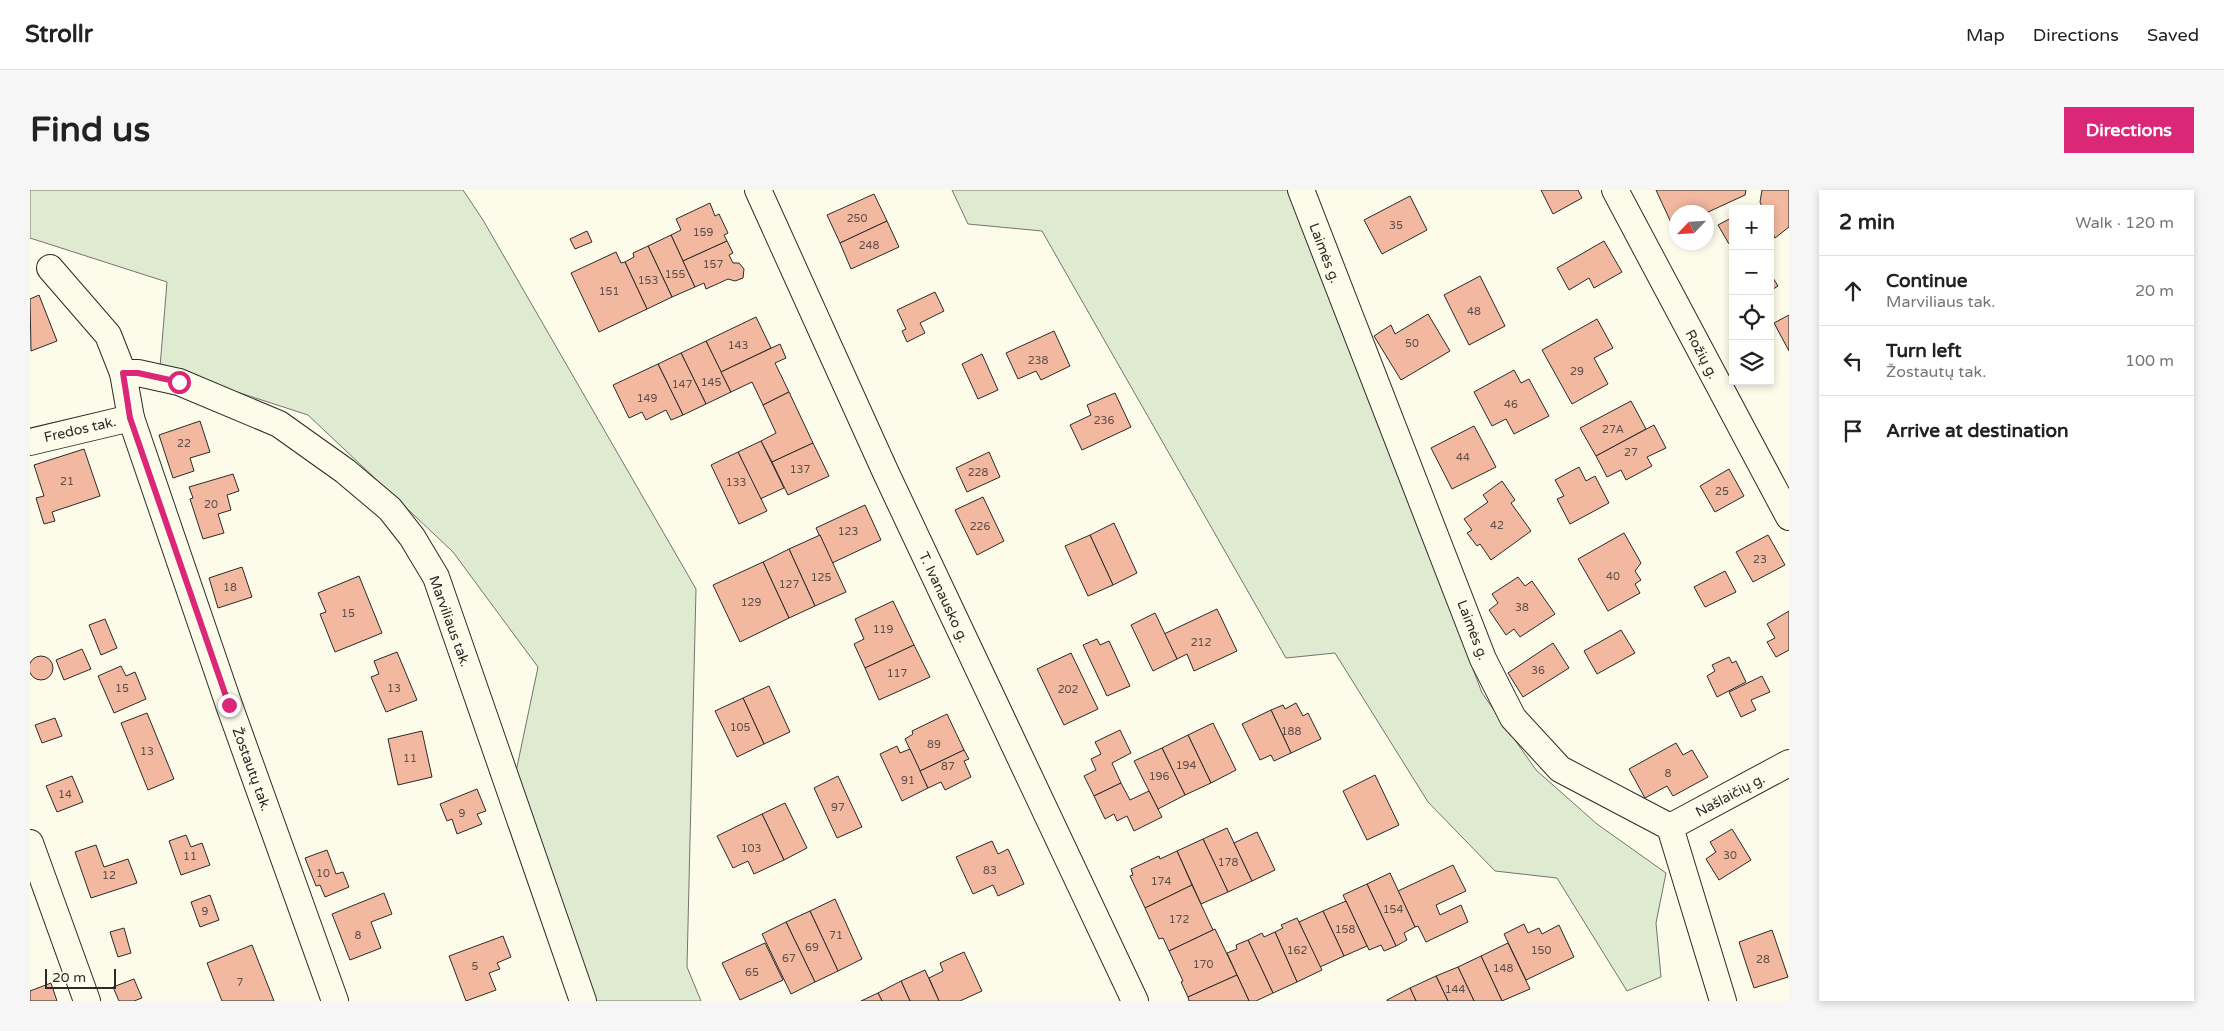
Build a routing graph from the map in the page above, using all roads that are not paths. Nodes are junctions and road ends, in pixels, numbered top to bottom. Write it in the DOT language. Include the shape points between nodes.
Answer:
graph roads {
  1 [pos="758,190"];
  2 [pos="1301,190"];
  3 [pos="1615,190"];
  4 [pos="50,268"];
  5 [pos="123,373"];
  6 [pos="130,418"];
  7 [pos="30,442"];
  8 [pos="1789,518"];
  9 [pos="1789,763"];
  10 [pos="1670,827"];
  11 [pos="30,843"];
  12 [pos="87,1001"];
  13 [pos="335,1001"];
  14 [pos="583,1001"];
  15 [pos="1136,1001"];
  16 [pos="1723,1001"];
  1 -- 15 [label="street, T. Ivanausko g." via="886,473"];
  2 -- 10 [label="street, Laimės g." via="1483,659 1513,718 1560,769"];
  3 -- 8 [label="street, Rožių g."];
  4 -- 5 [label="street, Žostautų tak." via="108,335"];
  5 -- 6 [label="street, Žostautų tak."];
  5 -- 14 [label="street, Marviliaus tak." via="179,382 279,424 345,471 390,509 412,537 436,576"];
  6 -- 7 [label="street, Fredos tak."];
  6 -- 13 [label="street, Žostautų tak."];
  9 -- 10 [label="street, Našlaičių g."];
  10 -- 16 [label="street"];
  11 -- 12 [label="street"];
}
